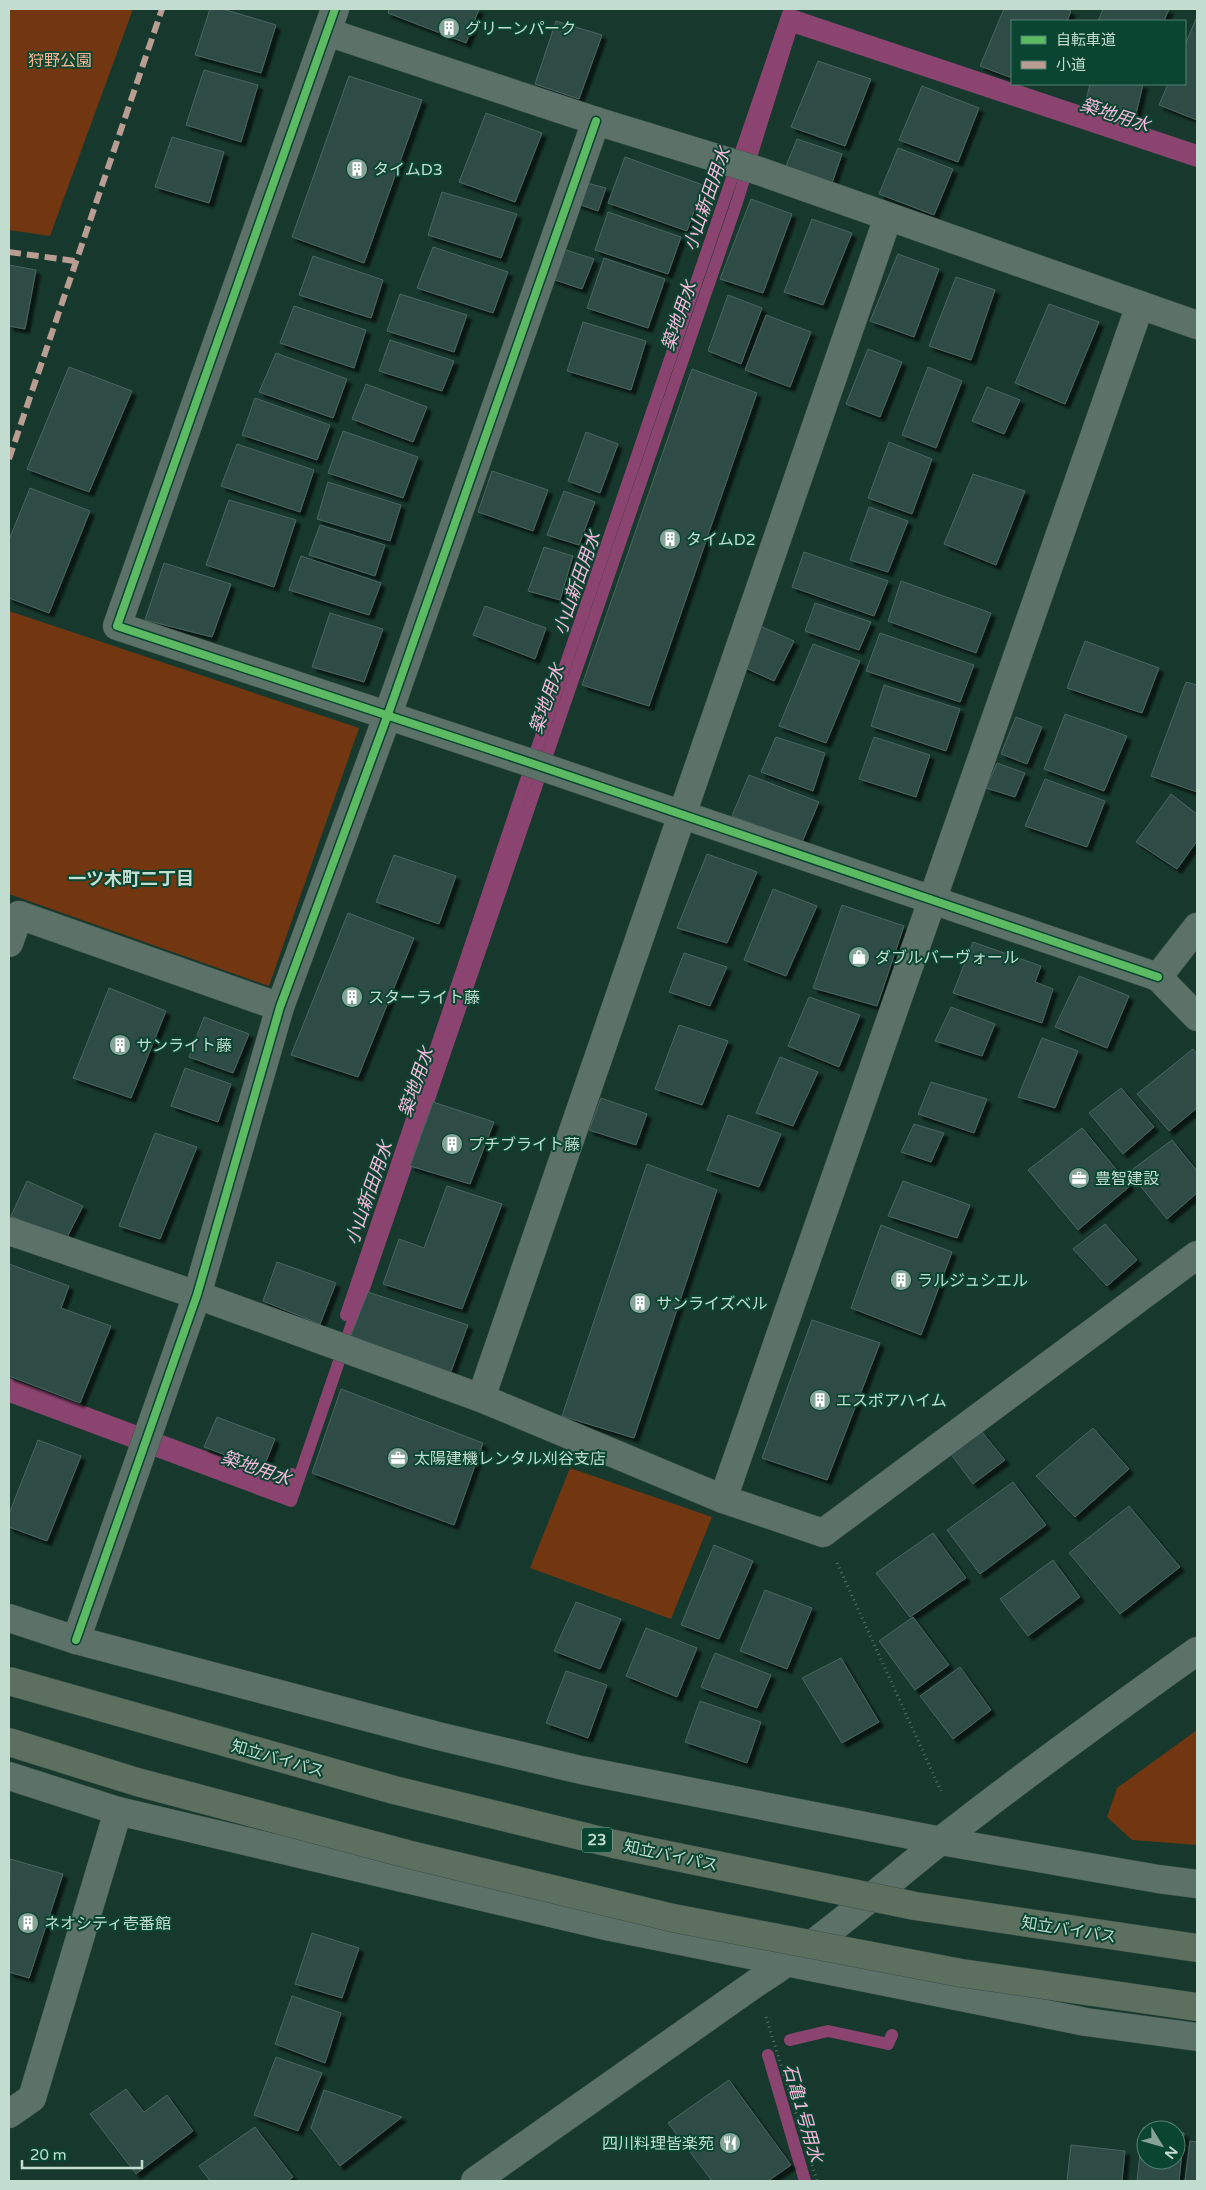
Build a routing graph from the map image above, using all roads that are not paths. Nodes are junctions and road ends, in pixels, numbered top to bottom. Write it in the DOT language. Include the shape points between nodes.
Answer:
graph roads {
  1 [pos="331,20"];
  2 [pos="596,121"];
  3 [pos="888,217"];
  4 [pos="1140,305"];
  5 [pos="1197,325"];
  6 [pos="387,717"];
  7 [pos="681,816"];
  8 [pos="932,900"];
  9 [pos="1197,927"];
  10 [pos="9,943"];
  11 [pos="1158,977"];
  12 [pos="280,1007"];
  13 [pos="1197,1017"];
  14 [pos="9,1231"];
  15 [pos="1197,1254"];
  16 [pos="197,1295"];
  17 [pos="481,1398"];
  18 [pos="723,1499"];
  19 [pos="9,1618"];
  20 [pos="76,1640"];
  21 [pos="1197,1651"];
  22 [pos="9,1681"];
  23 [pos="9,1742"];
  24 [pos="9,1776"];
  25 [pos="118,1811"];
  26 [pos="941,1841"];
  27 [pos="1197,1884"];
  28 [pos="1197,1948"];
  29 [pos="790,1961"];
  30 [pos="1197,2007"];
  31 [pos="1197,2037"];
  32 [pos="9,2114"];
  33 [pos="475,2181"];
  1 -- 2 [label="street"];
  1 -- 6 [label="street" via="117,626"];
  2 -- 3 [label="street" via="726,160"];
  2 -- 6 [label="street"];
  3 -- 4 [label="street"];
  3 -- 7 [label="street"];
  4 -- 5 [label="street"];
  4 -- 8 [label="street"];
  6 -- 7 [label="street"];
  6 -- 12 [label="street"];
  7 -- 8 [label="street"];
  7 -- 17 [label="street"];
  8 -- 11 [label="street"];
  8 -- 18 [label="street"];
  9 -- 11 [label="street"];
  10 -- 12 [label="street" via="19,915"];
  11 -- 13 [label="street"];
  12 -- 16 [label="street"];
  14 -- 16 [label="street"];
  15 -- 18 [label="street" via="823,1533"];
  16 -- 17 [label="street"];
  16 -- 20 [label="street"];
  17 -- 18 [label="street"];
  19 -- 20 [label="street"];
  20 -- 26 [label="street" via="438,1736 581,1770"];
  21 -- 26 [label="street"];
  22 -- 28 [label="highway, 知立バイパス / 23, bridge" via="394,1790 614,1844 915,1906"];
  23 -- 30 [label="highway, bridge" via="137,1782 407,1854 673,1918 961,1973"];
  24 -- 25 [label="street"];
  25 -- 29 [label="street" via="606,1926"];
  25 -- 32 [label="street" via="32,2098"];
  26 -- 27 [label="street"];
  26 -- 29 [label="street"];
  29 -- 31 [label="street" via="1086,2022"];
  29 -- 33 [label="street"];
}
